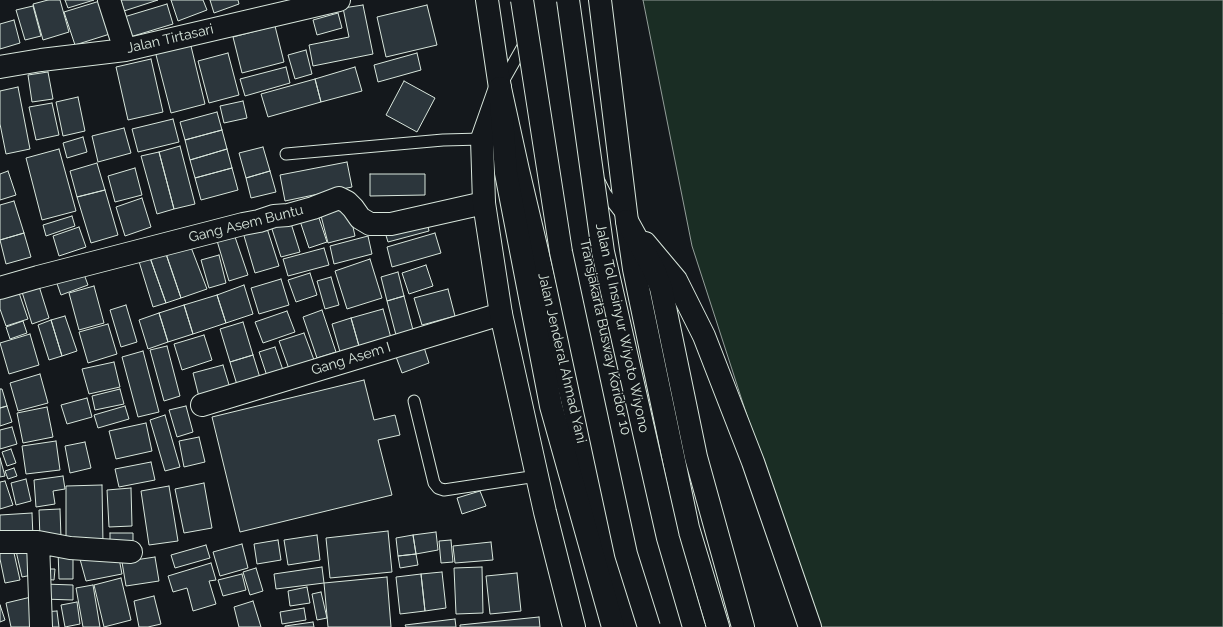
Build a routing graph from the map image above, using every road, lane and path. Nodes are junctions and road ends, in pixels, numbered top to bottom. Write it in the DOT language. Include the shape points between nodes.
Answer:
graph roads {
  1 [pos="109,0"];
  2 [pos="339,0"];
  3 [pos="487,0"];
  4 [pos="522,0"];
  5 [pos="532,0"];
  6 [pos="567,0"];
  7 [pos="600,0"];
  8 [pos="536,25"];
  9 [pos="125,50"];
  10 [pos="0,67"];
  11 [pos="500,88"];
  12 [pos="482,139"];
  13 [pos="286,154"];
  14 [pos="587,158"];
  15 [pos="484,203"];
  16 [pos="627,221"];
  17 [pos="0,288"];
  18 [pos="501,314"];
  19 [pos="414,401"];
  20 [pos="202,405"];
  21 [pos="537,476"];
  22 [pos="0,542"];
  23 [pos="38,542"];
  24 [pos="131,552"];
  25 [pos="41,627"];
  26 [pos="574,627"];
  27 [pos="613,627"];
  28 [pos="628,627"];
  29 [pos="648,627"];
  30 [pos="658,627"];
  31 [pos="690,627"];
  32 [pos="694,627"];
  33 [pos="718,627"];
  34 [pos="743,627"];
  35 [pos="810,627"];
  1 -- 9 [label="main road"];
  2 -- 9 [label="main road, Jalan Tirtasari"];
  3 -- 11 [label="main road, Jalan Jenderal Ahmad Yani"];
  4 -- 29 [label="main road, bridge" via="562,252 626,554"];
  5 -- 8 [label="lane, Transjakarta Busway Koridor 10"];
  6 -- 14 [label="lane, Transjakarta Busway Koridor 10"];
  6 -- 32 [label="main road, Jalan Tol Insinyur Wiyoto Wiyono, bridge" via="603,252 668,538"];
  7 -- 16 [label="main road"];
  8 -- 11 [label="lane"];
  8 -- 30 [label="lane, Transjakarta Busway Koridor 10" via="571,251 635,553"];
  9 -- 10 [label="main road, Jalan Tirtasari"];
  11 -- 12 [label="main road, Jalan Jenderal Ahmad Yani"];
  11 -- 27 [label="main road" via="506,173 551,406"];
  11 -- 28 [label="main road, Jalan Jenderal Ahmad Yani" via="620,603"];
  12 -- 13 [label="lane"];
  12 -- 15 [label="main road, Jalan Jenderal Ahmad Yani"];
  14 -- 16 [label="lane, Transjakarta Busway Koridor 10" via="606,193"];
  14 -- 31 [label="lane, Transjakarta Busway Koridor 10" via="606,276 656,508"];
  15 -- 17 [label="main road, Gang Asem Buntu" via="391,224 370,224 339,198 288,215 274,216"];
  15 -- 18 [label="main road, Jalan Jenderal Ahmad Yani"];
  16 -- 33 [label="main road" via="636,277 688,528"];
  16 -- 34 [label="main road" via="661,288 696,457"];
  16 -- 35 [label="main road" via="676,280 704,336 753,462"];
  18 -- 20 [label="main road, Gang Asem I"];
  18 -- 21 [label="main road, Jalan Jenderal Ahmad Yani"];
  19 -- 21 [label="lane" via="434,483 438,488 444,490"];
  21 -- 26 [label="main road, Jalan Jenderal Ahmad Yani"];
  22 -- 23 [label="main road"];
  23 -- 24 [label="main road" via="70,548"];
  23 -- 25 [label="main road"];
}
